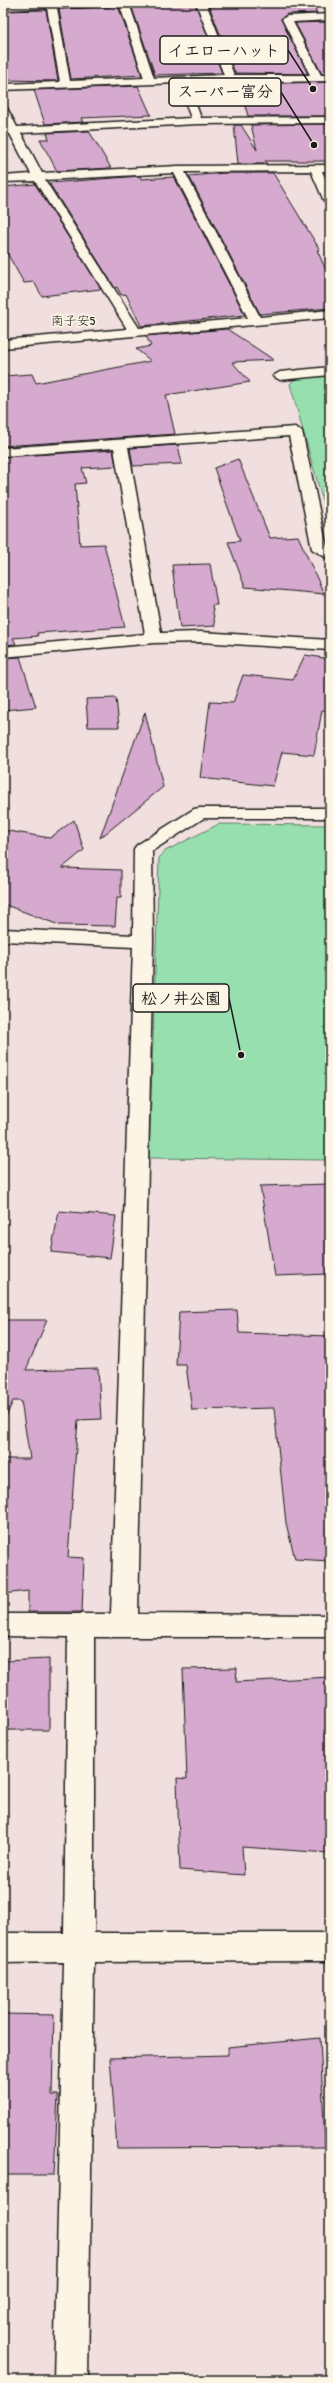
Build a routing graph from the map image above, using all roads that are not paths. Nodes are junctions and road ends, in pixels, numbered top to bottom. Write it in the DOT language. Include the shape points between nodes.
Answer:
graph roads {
  1 [pos="110,3"];
  2 [pos="124,3"];
  3 [pos="201,3"];
  4 [pos="52,4"];
  5 [pos="3,7"];
  6 [pos="330,17"];
  7 [pos="308,32"];
  8 [pos="294,33"];
  9 [pos="230,78"];
  10 [pos="316,78"];
  11 [pos="330,78"];
  12 [pos="182,80"];
  13 [pos="150,81"];
  14 [pos="66,85"];
  15 [pos="3,87"];
  16 [pos="3,110"];
  17 [pos="330,120"];
  18 [pos="197,121"];
  19 [pos="8,131"];
  20 [pos="315,168"];
  21 [pos="330,168"];
  22 [pos="178,169"];
  23 [pos="38,176"];
  24 [pos="3,179"];
  25 [pos="330,201"];
  26 [pos="330,314"];
  27 [pos="256,321"];
  28 [pos="135,332"];
  29 [pos="3,344"];
  30 [pos="330,371"];
  31 [pos="280,376"];
  32 [pos="120,444"];
  33 [pos="3,452"];
  34 [pos="330,555"];
  35 [pos="154,638"];
  36 [pos="330,645"];
  37 [pos="3,652"];
  38 [pos="330,813"];
  39 [pos="3,935"];
  40 [pos="143,941"];
  41 [pos="3,1625"];
  42 [pos="81,1626"];
  43 [pos="124,1626"];
  44 [pos="330,1626"];
  45 [pos="79,1947"];
  46 [pos="330,1947"];
  47 [pos="3,1948"];
  48 [pos="71,2380"];
  1 -- 4 [label="street"];
  2 -- 13 [label="street"];
  3 -- 9 [label="street"];
  4 -- 5 [label="street"];
  4 -- 14 [label="street"];
  6 -- 8 [label="street" via="287,19"];
  7 -- 8 [label="street"];
  8 -- 10 [label="street"];
  9 -- 10 [label="street"];
  9 -- 12 [label="street"];
  10 -- 11 [label="street"];
  12 -- 13 [label="street"];
  12 -- 18 [label="street"];
  13 -- 14 [label="street"];
  14 -- 15 [label="street"];
  16 -- 19 [label="street"];
  17 -- 18 [label="street"];
  18 -- 19 [label="street"];
  19 -- 23 [label="street"];
  20 -- 21 [label="street"];
  20 -- 22 [label="street"];
  20 -- 25 [label="street"];
  22 -- 23 [label="street"];
  22 -- 27 [label="street"];
  23 -- 24 [label="street"];
  23 -- 28 [label="street"];
  26 -- 27 [label="street"];
  27 -- 28 [label="street"];
  28 -- 29 [label="street"];
  30 -- 31 [label="street"];
  32 -- 33 [label="street"];
  32 -- 34 [label="street" via="295,431 320,549"];
  32 -- 35 [label="street"];
  35 -- 36 [label="street" via="201,636"];
  35 -- 37 [label="street"];
  38 -- 40 [label="street" via="200,813 143,849"];
  39 -- 40 [label="street"];
  40 -- 43 [label="street"];
  41 -- 42 [label="street"];
  42 -- 43 [label="street"];
  42 -- 45 [label="street"];
  43 -- 44 [label="street"];
  45 -- 46 [label="street"];
  45 -- 47 [label="street"];
  45 -- 48 [label="street"];
}
